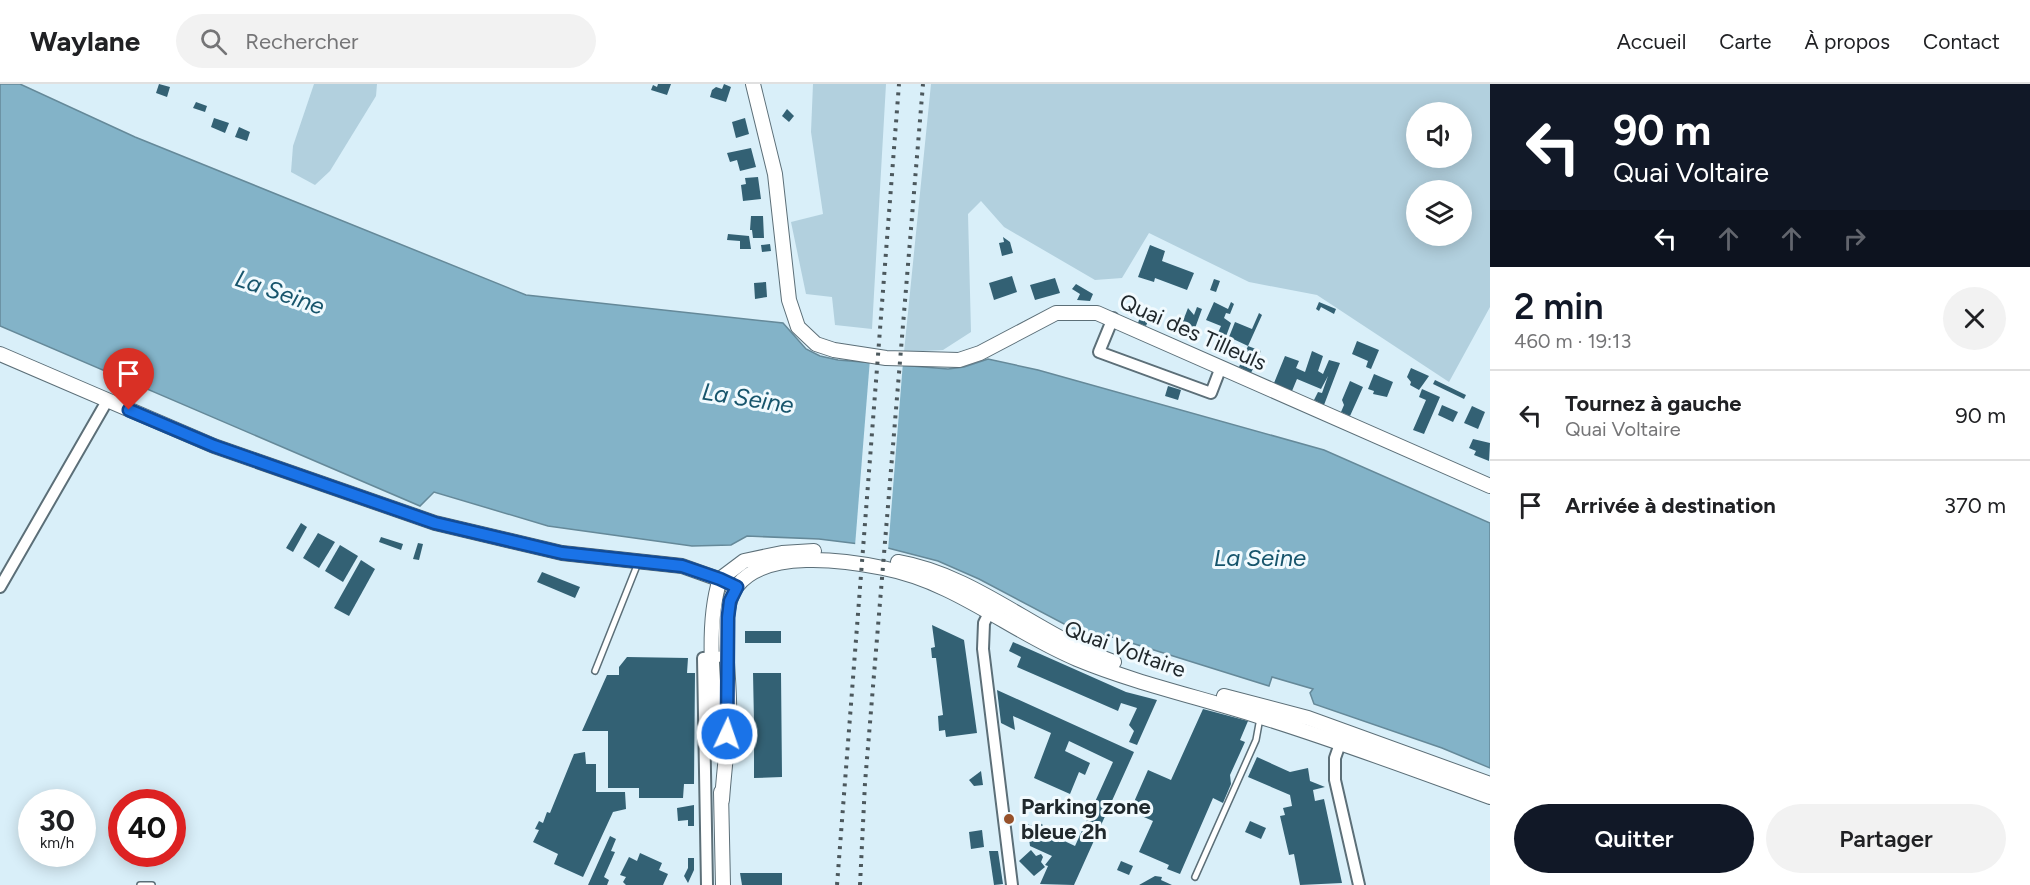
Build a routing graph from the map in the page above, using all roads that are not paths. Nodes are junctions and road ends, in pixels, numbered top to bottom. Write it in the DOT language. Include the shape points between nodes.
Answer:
graph roads {
  1 [pos="753,84"];
  2 [pos="1113,318"];
  3 [pos="0,354"];
  4 [pos="1221,367"];
  5 [pos="108,401"];
  6 [pos="1490,486"];
  7 [pos="638,561"];
  8 [pos="720,579"];
  9 [pos="0,587"];
  10 [pos="737,587"];
  11 [pos="993,606"];
  12 [pos="714,656"];
  13 [pos="728,656"];
  14 [pos="595,671"];
  15 [pos="1262,712"];
  16 [pos="1342,737"];
  17 [pos="1490,784"];
  18 [pos="1490,797"];
  19 [pos="722,800"];
  20 [pos="722,843"];
  21 [pos="706,844"];
  22 [pos="1195,877"];
  23 [pos="140,885"];
  24 [pos="152,885"];
  25 [pos="707,885"];
  26 [pos="723,885"];
  27 [pos="1012,885"];
  28 [pos="1359,885"];
  1 -- 2 [label="street, Quai des Tilleuls" via="775,174 789,300 798,327 816,344 886,358 959,360 1056,313 1097,313"];
  2 -- 4 [label="street, Quai des Tilleuls"];
  2 -- 4 [label="street" via="1099,351 1210,393"];
  3 -- 5 [label="street"];
  4 -- 6 [label="street, Quai des Tilleuls"];
  5 -- 7 [label="street" via="214,446 435,523 562,553"];
  5 -- 9 [label="street"];
  7 -- 8 [label="street" via="682,566"];
  7 -- 14 [label="lane"];
  8 -- 10 [label="street"];
  8 -- 11 [label="street, Quai Voltaire" via="744,561 783,552 853,554 927,570"];
  8 -- 12 [label="street" via="714,598"];
  10 -- 11 [label="street, Quai Voltaire" via="750,574 773,564 807,560 854,563 909,574"];
  10 -- 13 [label="street" via="730,601"];
  11 -- 15 [label="street, Quai Voltaire" via="1077,659"];
  11 -- 27 [label="street" via="984,623 983,650"];
  12 -- 13 [label="street"];
  12 -- 19 [label="street"];
  12 -- 21 [label="street" via="703,658"];
  13 -- 19 [label="street" via="729,712"];
  15 -- 16 [label="street, Quai Voltaire" via="1308,718"];
  15 -- 22 [label="lane" via="1256,740"];
  16 -- 17 [label="street, Quai Voltaire"];
  16 -- 18 [label="street, Quai Voltaire"];
  16 -- 28 [label="street" via="1335,780"];
  19 -- 20 [label="street"];
  20 -- 21 [label="street"];
  20 -- 26 [label="street"];
  21 -- 25 [label="street"];
  23 -- 24 [label="lane"];
}
